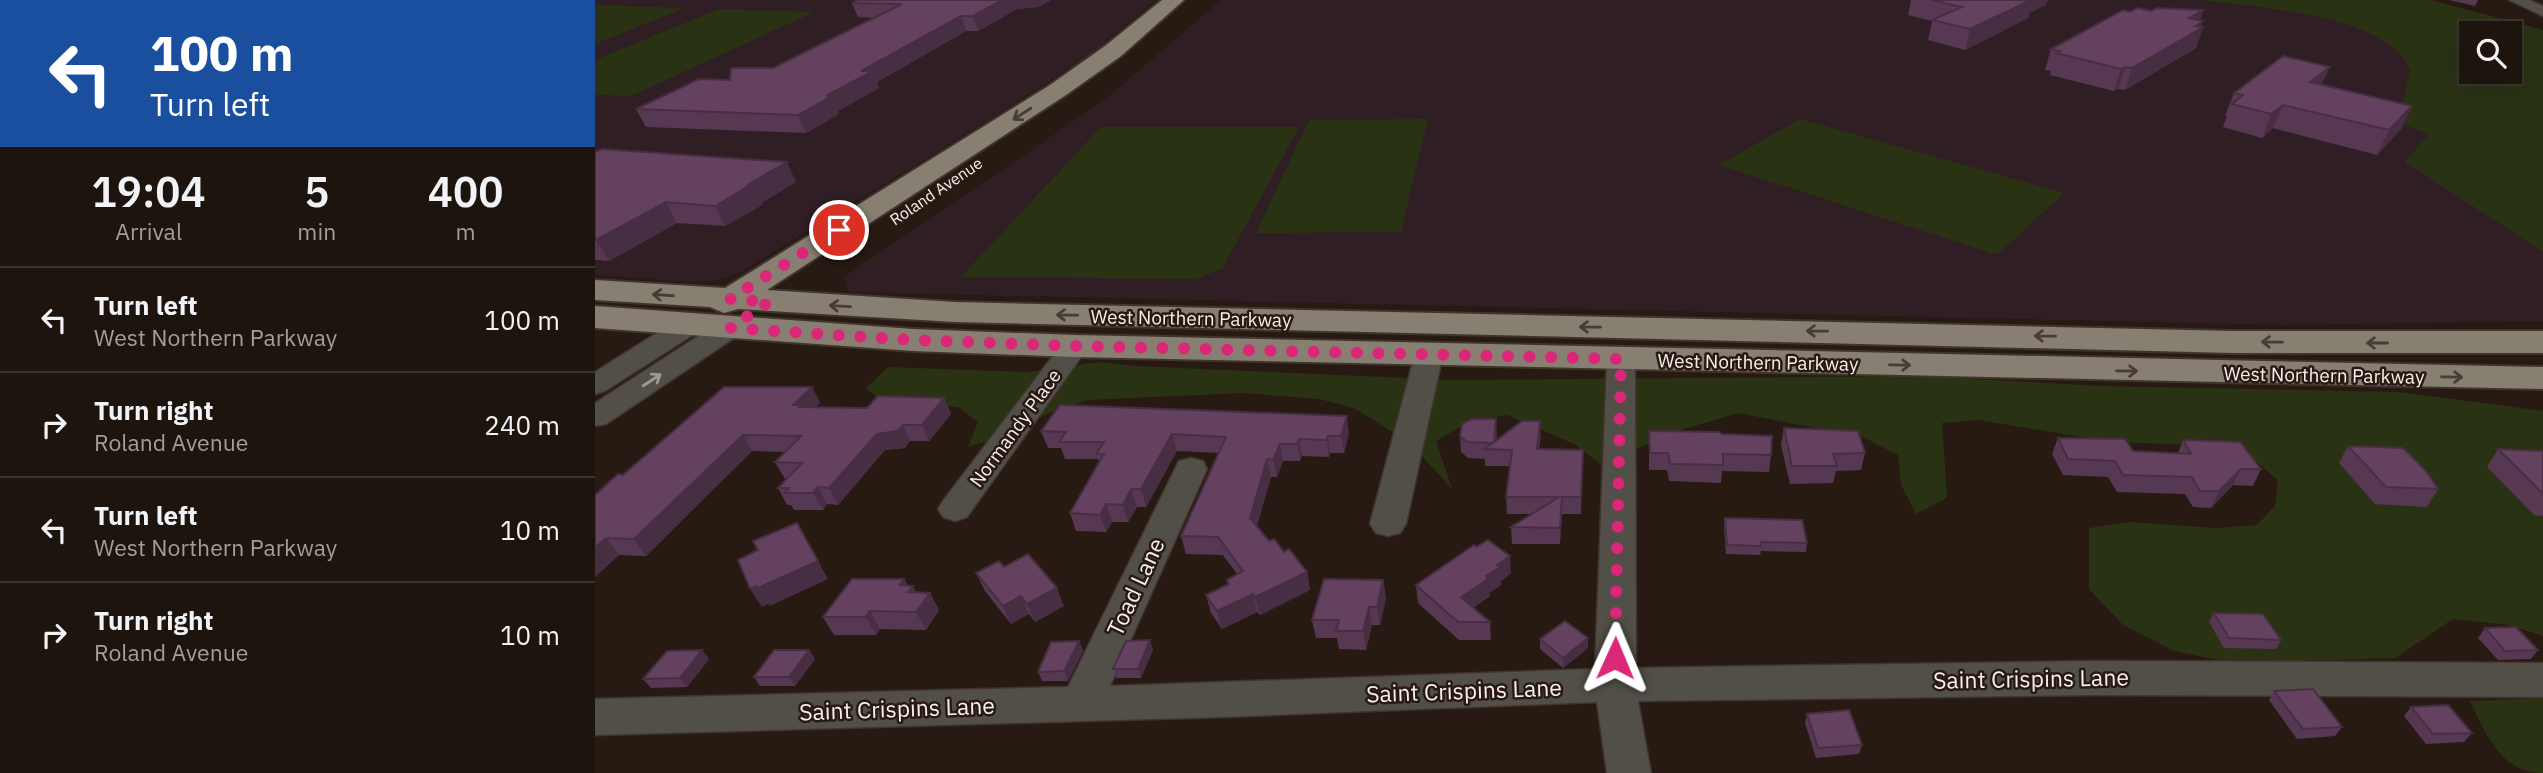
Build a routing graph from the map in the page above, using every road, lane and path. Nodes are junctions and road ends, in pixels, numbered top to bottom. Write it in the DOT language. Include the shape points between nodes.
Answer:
graph roads {
  1 [pos="1174,0"];
  2 [pos="1198,0"];
  3 [pos="2516,0"];
  4 [pos="2543,11"];
  5 [pos="595,290"];
  6 [pos="769,302"];
  7 [pos="730,314"];
  8 [pos="595,317"];
  9 [pos="689,325"];
  10 [pos="2543,342"];
  11 [pos="1075,346"];
  12 [pos="1429,354"];
  13 [pos="1621,359"];
  14 [pos="2543,378"];
  15 [pos="595,385"];
  16 [pos="595,417"];
  17 [pos="1191,469"];
  18 [pos="955,509"];
  19 [pos="1388,524"];
  20 [pos="2543,680"];
  21 [pos="1615,685"];
  22 [pos="1081,704"];
  23 [pos="595,717"];
  24 [pos="1629,773"];
  1 -- 7 [label="main road, Roland Avenue, one-way" via="1058,90"];
  2 -- 6 [label="main road, Roland Avenue" via="1086,91"];
  3 -- 4 [label="street"];
  7 -- 5 [label="main road, West Northern Parkway, one-way"];
  6 -- 7 [label="main road, Roland Avenue"];
  10 -- 6 [label="main road, West Northern Parkway, one-way" via="2273,342 1260,320"];
  7 -- 9 [label="main road, West Northern Parkway"];
  7 -- 11 [label="main road, West Northern Parkway" via="913,340"];
  16 -- 7 [label="street, Roland Avenue, one-way"];
  8 -- 9 [label="main road, West Northern Parkway"];
  9 -- 15 [label="street"];
  11 -- 12 [label="main road, West Northern Parkway"];
  11 -- 18 [label="street, Normandy Place"];
  12 -- 13 [label="main road, West Northern Parkway"];
  12 -- 19 [label="street"];
  13 -- 14 [label="main road, West Northern Parkway, one-way"];
  13 -- 21 [label="street"];
  17 -- 22 [label="street, Toad Lane"];
  20 -- 21 [label="street, Saint Crispins Lane" via="2093,678"];
  21 -- 22 [label="street, Saint Crispins Lane"];
  21 -- 24 [label="street"];
  22 -- 23 [label="street, Saint Crispins Lane"];
}
